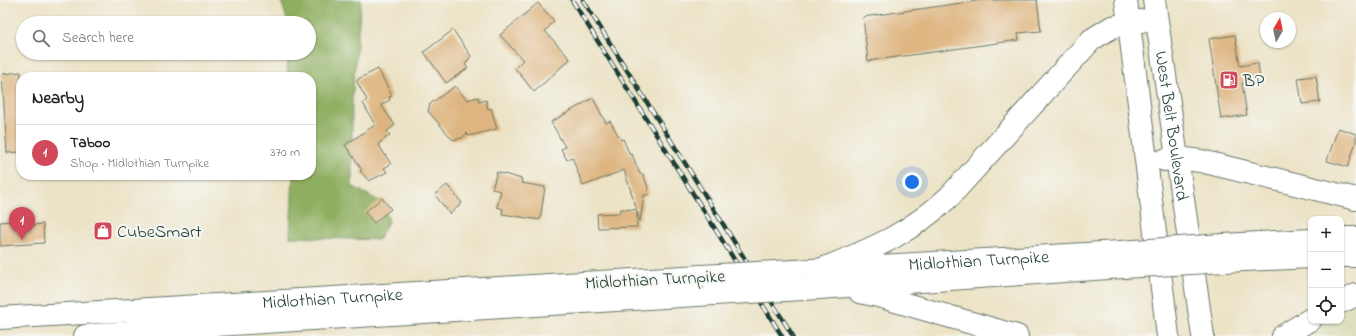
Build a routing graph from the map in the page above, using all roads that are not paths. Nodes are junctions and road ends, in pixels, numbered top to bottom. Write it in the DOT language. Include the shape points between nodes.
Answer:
graph roads {
  1 [pos="1126,0"];
  2 [pos="1155,9"];
  3 [pos="1129,22"];
  4 [pos="1177,158"];
  5 [pos="1146,163"];
  6 [pos="1356,199"];
  7 [pos="1344,238"];
  8 [pos="1356,238"];
  9 [pos="1308,240"];
  10 [pos="1224,253"];
  11 [pos="1344,256"];
  12 [pos="1356,256"];
  13 [pos="1308,257"];
  14 [pos="1121,259"];
  15 [pos="825,268"];
  16 [pos="799,280"];
  17 [pos="835,287"];
  18 [pos="1356,295"];
  19 [pos="1344,301"];
  20 [pos="0,318"];
  21 [pos="1308,321"];
  22 [pos="85,336"];
  23 [pos="1017,336"];
  24 [pos="1168,336"];
  25 [pos="1202,336"];
  26 [pos="1284,336"];
  1 -- 3 [label="main road, West Belt Boulevard"];
  2 -- 3 [label="main road"];
  2 -- 4 [label="main road, West Belt Boulevard"];
  3 -- 5 [label="main road, West Belt Boulevard"];
  3 -- 15 [label="main road" via="1112,27 1091,40 950,196 924,220 882,245"];
  4 -- 5 [label="main road"];
  4 -- 6 [label="main road" via="1200,161"];
  4 -- 25 [label="main road, West Belt Boulevard"];
  5 -- 24 [label="main road, West Belt Boulevard"];
  7 -- 8 [label="main road"];
  9 -- 10 [label="main road, Midlothian Turnpike"];
  10 -- 13 [label="main road, Midlothian Turnpike"];
  10 -- 14 [label="main road, Midlothian Turnpike, bridge"];
  11 -- 12 [label="main road"];
  14 -- 15 [label="main road, Midlothian Turnpike"];
  14 -- 17 [label="main road, Midlothian Turnpike"];
  15 -- 16 [label="main road, Midlothian Turnpike"];
  16 -- 17 [label="main road, Midlothian Turnpike"];
  16 -- 20 [label="main road, Midlothian Turnpike, bridge" via="701,276"];
  16 -- 22 [label="main road, Midlothian Turnpike, bridge" via="713,294 200,326"];
  17 -- 23 [label="main road" via="878,296"];
  18 -- 19 [label="main road"];
  21 -- 26 [label="main road"];
}
